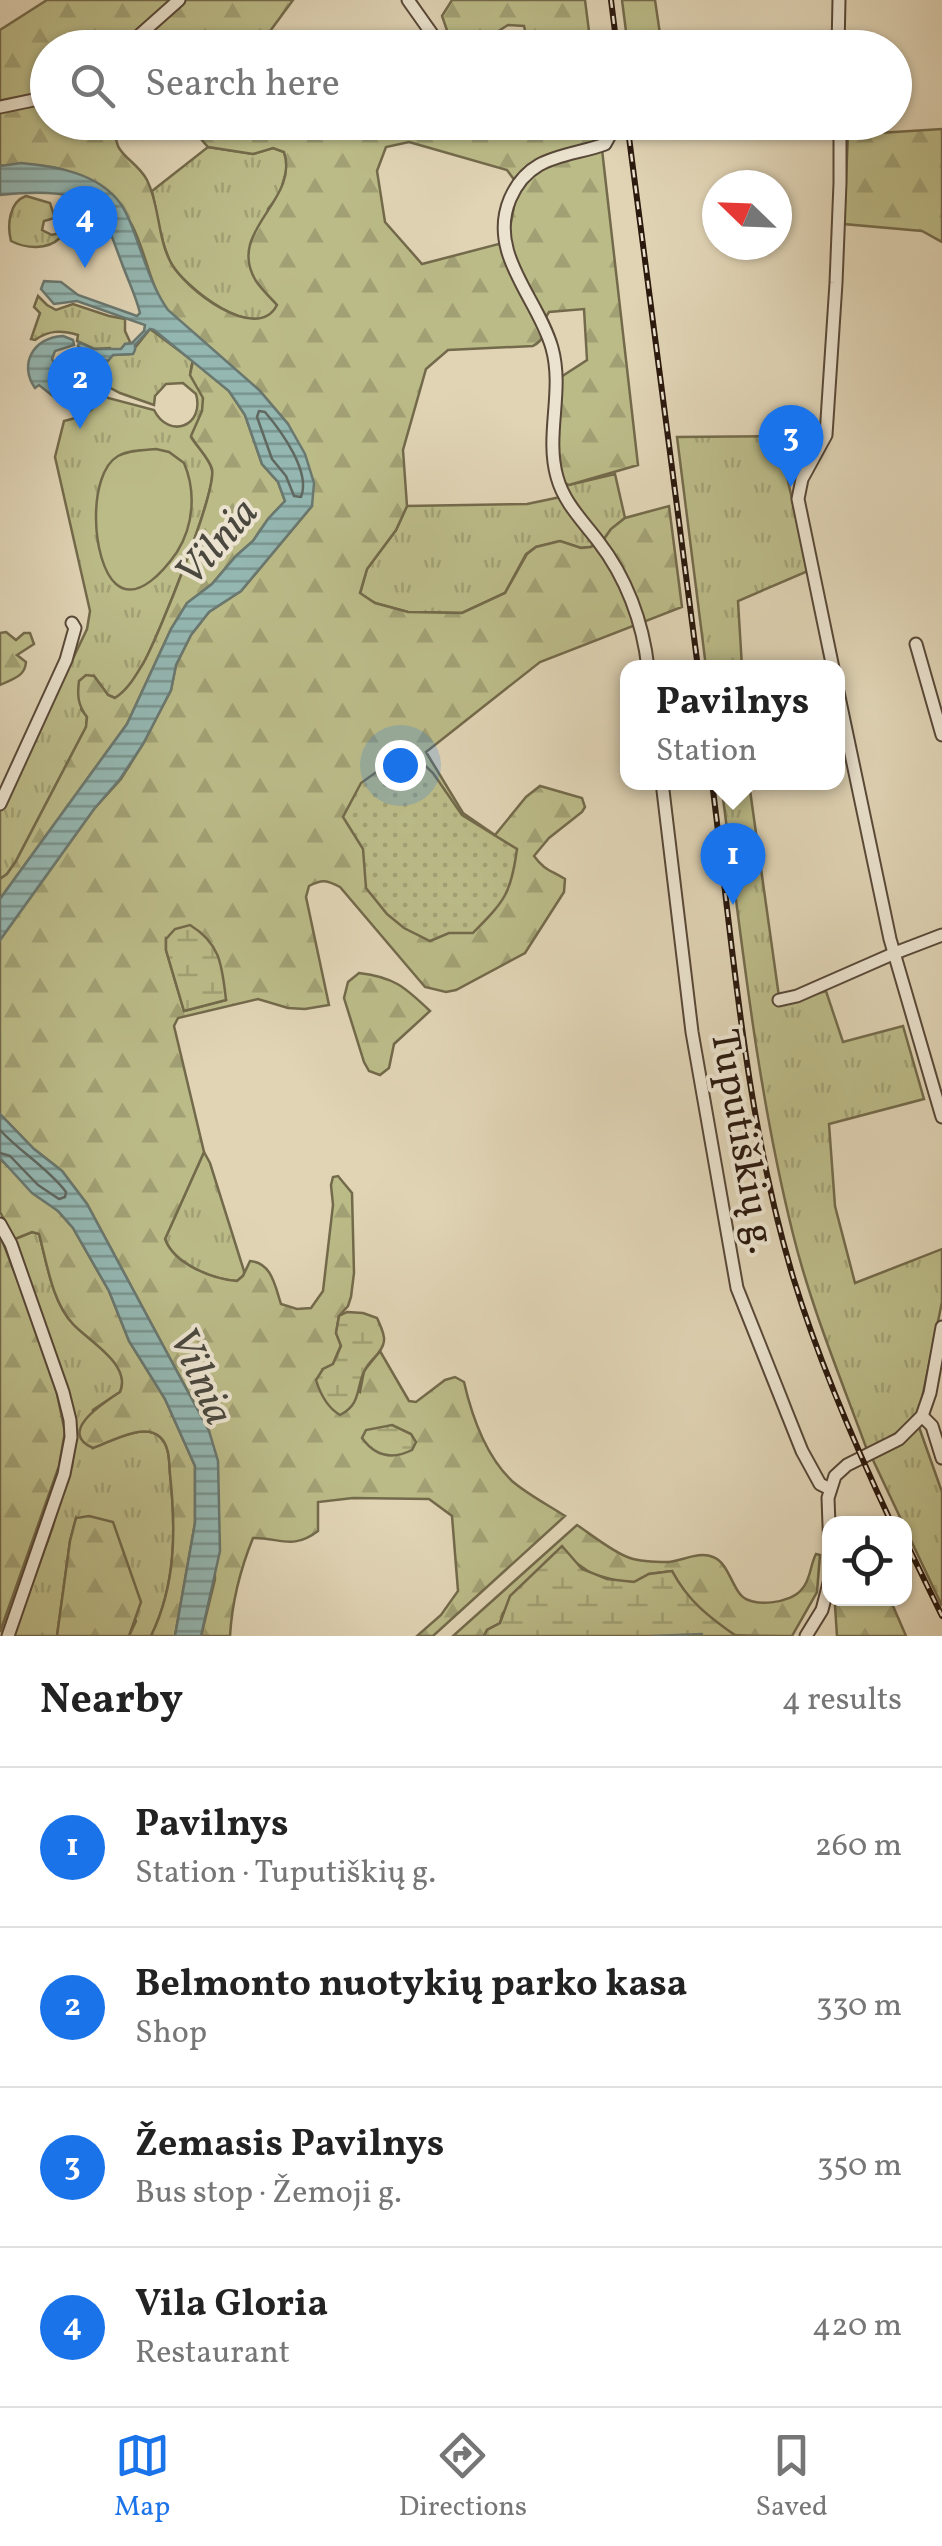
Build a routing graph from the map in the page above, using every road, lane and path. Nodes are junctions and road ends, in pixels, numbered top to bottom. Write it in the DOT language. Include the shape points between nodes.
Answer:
graph roads {
  1 [pos="179,0"];
  2 [pos="408,0"];
  3 [pos="838,0"];
  4 [pos="145,30"];
  5 [pos="429,30"];
  6 [pos="838,30"];
  7 [pos="30,101"];
  8 [pos="0,107"];
  9 [pos="607,140"];
  10 [pos="840,140"];
  11 [pos="72,623"];
  12 [pos="916,644"];
  13 [pos="647,660"];
  14 [pos="831,660"];
  15 [pos="845,725"];
  16 [pos="942,736"];
  17 [pos="663,790"];
  18 [pos="0,804"];
  19 [pos="942,935"];
  20 [pos="895,953"];
  21 [pos="779,1000"];
  22 [pos="942,1116"];
  23 [pos="0,1224"];
  24 [pos="942,1327"];
  25 [pos="922,1416"];
  26 [pos="942,1458"];
  27 [pos="830,1489"];
  28 [pos="827,1516"];
  29 [pos="823,1606"];
  30 [pos="8,1636"];
  31 [pos="806,1636"];
  1 -- 4 [label="street"];
  2 -- 5 [label="street"];
  3 -- 6 [label="street"];
  7 -- 8 [label="street"];
  9 -- 13 [label="street" via="530,171 510,198 503,230 554,352 556,476 622,575"];
  10 -- 14 [label="street" via="826,435 798,500"];
  11 -- 18 [label="street" via="66,660"];
  12 -- 16 [label="street"];
  15 -- 20 [label="street"];
  17 -- 27 [label="street, Tuputiškių g." via="692,1032 738,1288 802,1451 820,1484"];
  19 -- 20 [label="street"];
  20 -- 21 [label="street"];
  20 -- 22 [label="street"];
  23 -- 30 [label="street" via="64,1392 72,1436"];
  24 -- 25 [label="street"];
  25 -- 26 [label="street"];
  25 -- 27 [label="street" via="899,1438 841,1469"];
  27 -- 28 [label="street"];
  29 -- 31 [label="street"];
}
